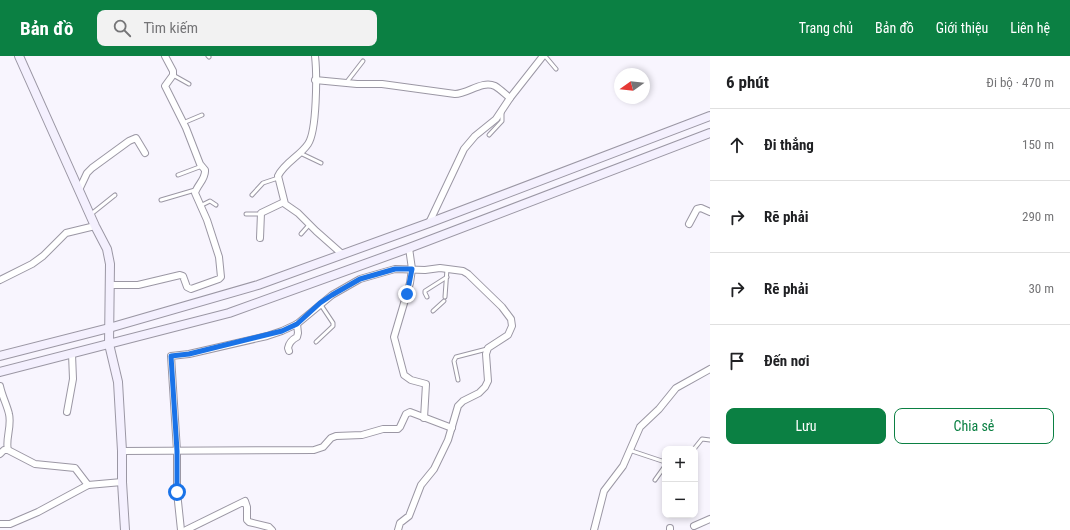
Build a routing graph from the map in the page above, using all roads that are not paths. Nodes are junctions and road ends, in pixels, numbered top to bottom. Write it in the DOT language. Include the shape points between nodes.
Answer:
graph roads {
  1 [pos="19,56"];
  2 [pos="165,56"];
  3 [pos="315,56"];
  4 [pos="544,56"];
  5 [pos="364,61"];
  6 [pos="556,69"];
  7 [pos="173,75"];
  8 [pos="316,80"];
  9 [pos="346,83"];
  10 [pos="189,84"];
  11 [pos="510,98"];
  12 [pos="502,110"];
  13 [pos="202,115"];
  14 [pos="710,116"];
  15 [pos="183,123"];
  16 [pos="710,133"];
  17 [pos="489,135"];
  18 [pos="145,153"];
  19 [pos="300,153"];
  20 [pos="321,163"];
  21 [pos="202,166"];
  22 [pos="178,175"];
  23 [pos="279,178"];
  24 [pos="79,190"];
  25 [pos="195,190"];
  26 [pos="115,195"];
  27 [pos="252,195"];
  28 [pos="161,200"];
  29 [pos="284,202"];
  30 [pos="216,205"];
  31 [pos="200,206"];
  32 [pos="710,212"];
  33 [pos="246,214"];
  34 [pos="260,214"];
  35 [pos="90,215"];
  36 [pos="429,223"];
  37 [pos="689,224"];
  38 [pos="310,225"];
  39 [pos="95,226"];
  40 [pos="301,234"];
  41 [pos="260,238"];
  42 [pos="409,248"];
  43 [pos="342,254"];
  44 [pos="412,269"];
  45 [pos="447,269"];
  46 [pos="446,277"];
  47 [pos="0,279"];
  48 [pos="110,285"];
  49 [pos="427,297"];
  50 [pos="320,303"];
  51 [pos="433,311"];
  52 [pos="297,324"];
  53 [pos="109,328"];
  54 [pos="316,342"];
  55 [pos="109,344"];
  56 [pos="488,348"];
  57 [pos="289,351"];
  58 [pos="72,354"];
  59 [pos="0,356"];
  60 [pos="710,369"];
  61 [pos="0,372"];
  62 [pos="458,380"];
  63 [pos="0,386"];
  64 [pos="1,395"];
  65 [pos="67,412"];
  66 [pos="424,418"];
  67 [pos="452,428"];
  68 [pos="710,440"];
  69 [pos="696,446"];
  70 [pos="8,450"];
  71 [pos="629,450"];
  72 [pos="122,451"];
  73 [pos="177,451"];
  74 [pos="0,454"];
  75 [pos="662,461"];
  76 [pos="662,470"];
  77 [pos="655,480"];
  78 [pos="122,482"];
  79 [pos="88,485"];
  80 [pos="710,519"];
  81 [pos="0,524"];
  82 [pos="694,526"];
  83 [pos="125,530"];
  84 [pos="181,530"];
  85 [pos="186,530"];
  86 [pos="272,530"];
  87 [pos="398,530"];
  88 [pos="594,530"];
  1 -- 24 [label="street"];
  2 -- 7 [label="street"];
  3 -- 8 [label="street"];
  4 -- 6 [label="lane"];
  4 -- 11 [label="street"];
  5 -- 9 [label="lane"];
  7 -- 10 [label="lane"];
  7 -- 15 [label="street" via="165,86"];
  8 -- 9 [label="street"];
  8 -- 19 [label="street" via="315,119 310,140"];
  9 -- 11 [label="street" via="382,84 455,94 489,85"];
  11 -- 12 [label="street"];
  12 -- 17 [label="lane" via="502,121"];
  12 -- 36 [label="street" via="496,119 474,136 467,145"];
  13 -- 15 [label="lane"];
  14 -- 36 [label="street"];
  15 -- 21 [label="street"];
  16 -- 42 [label="street"];
  18 -- 24 [label="street" via="136,138 129,141 92,168"];
  19 -- 20 [label="lane"];
  19 -- 23 [label="street" via="279,174"];
  21 -- 22 [label="lane"];
  21 -- 25 [label="street" via="205,174"];
  23 -- 27 [label="lane" via="263,183"];
  23 -- 29 [label="street"];
  24 -- 35 [label="street"];
  25 -- 28 [label="lane"];
  25 -- 31 [label="street"];
  26 -- 35 [label="lane"];
  29 -- 34 [label="street"];
  29 -- 38 [label="street"];
  30 -- 31 [label="lane" via="210,201"];
  31 -- 48 [label="street" via="219,257 219,279 191,289 180,275 138,285"];
  32 -- 37 [label="street" via="697,209"];
  33 -- 34 [label="lane"];
  34 -- 41 [label="street"];
  35 -- 39 [label="street"];
  36 -- 43 [label="street"];
  38 -- 40 [label="lane"];
  38 -- 43 [label="street"];
  39 -- 47 [label="street" via="66,233 32,264"];
  39 -- 48 [label="street" via="107,249"];
  42 -- 44 [label="street"];
  42 -- 55 [label="street" via="229,313"];
  43 -- 53 [label="street" via="258,285"];
  44 -- 45 [label="street"];
  44 -- 50 [label="street" via="395,269 360,279"];
  44 -- 66 [label="street" via="394,336 404,375 426,384"];
  45 -- 46 [label="lane"];
  45 -- 56 [label="street" via="468,274 511,319 512,326 508,335"];
  46 -- 49 [label="lane" via="425,291"];
  46 -- 51 [label="lane" via="445,299"];
  48 -- 53 [label="street"];
  50 -- 52 [label="street"];
  50 -- 54 [label="lane" via="333,323"];
  52 -- 57 [label="street" via="297,337 289,344"];
  52 -- 73 [label="street" via="267,336 171,356"];
  53 -- 55 [label="street"];
  53 -- 59 [label="street"];
  55 -- 58 [label="street"];
  55 -- 72 [label="street" via="118,382"];
  56 -- 62 [label="lane" via="456,357 454,361"];
  56 -- 67 [label="street" via="486,387 460,404"];
  58 -- 61 [label="street"];
  58 -- 65 [label="street" via="73,378"];
  60 -- 71 [label="street" via="676,388 659,409 640,426"];
  63 -- 64 [label="street"];
  64 -- 70 [label="street" via="9,414"];
  66 -- 67 [label="street"];
  66 -- 73 [label="street" via="408,412 398,429 336,436 323,447 314,450"];
  67 -- 87 [label="street" via="434,469 421,485 409,516 400,523"];
  68 -- 69 [label="lane" via="704,438"];
  70 -- 74 [label="street"];
  70 -- 79 [label="street" via="34,464 75,468"];
  71 -- 75 [label="lane"];
  71 -- 88 [label="street" via="622,466 604,491"];
  72 -- 73 [label="street"];
  72 -- 78 [label="street"];
  73 -- 84 [label="street" via="177,492"];
  76 -- 77 [label="lane"];
  78 -- 79 [label="street"];
  78 -- 83 [label="street"];
  79 -- 81 [label="street" via="38,512 10,524"];
  80 -- 82 [label="street"];
  85 -- 86 [label="street" via="245,501 247,520"];
}
